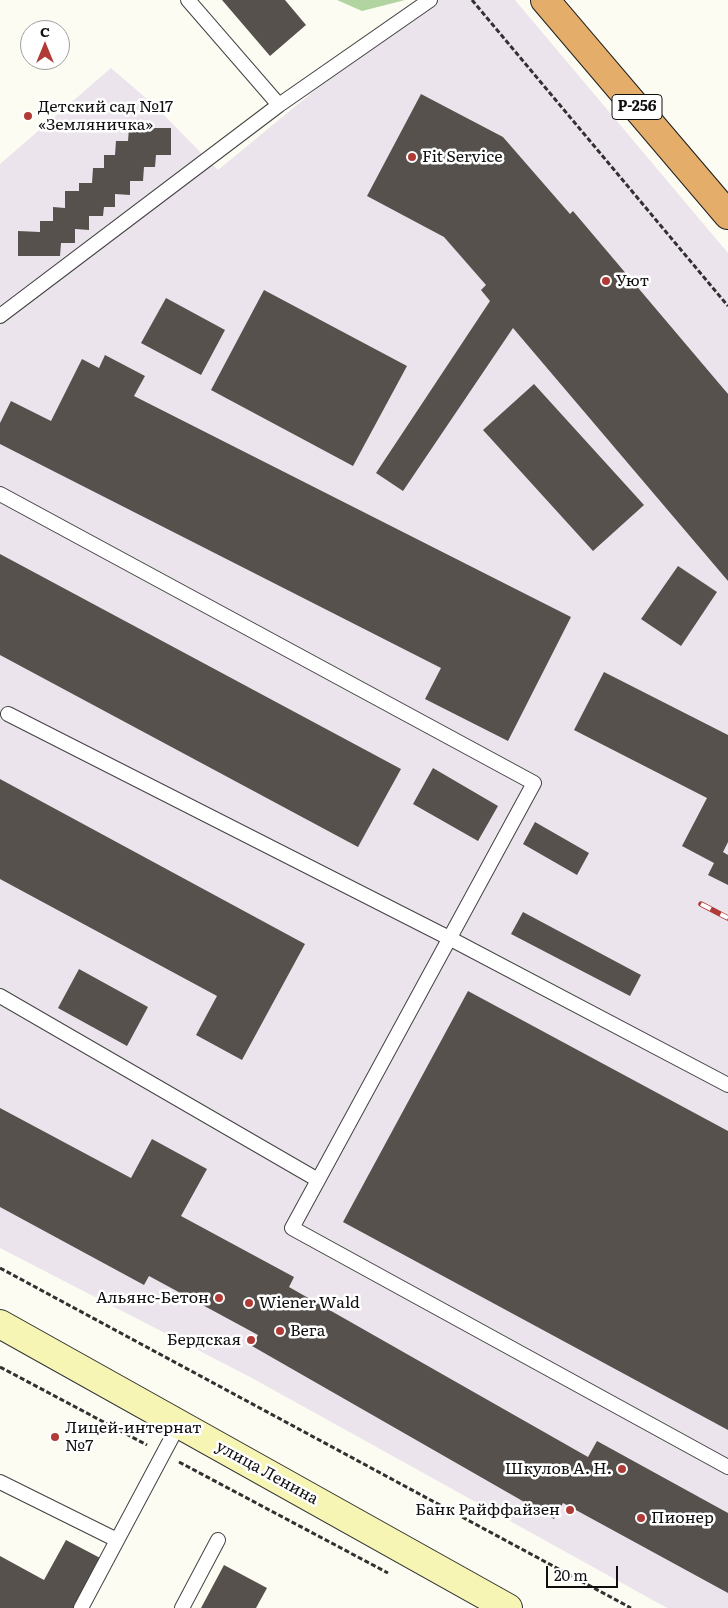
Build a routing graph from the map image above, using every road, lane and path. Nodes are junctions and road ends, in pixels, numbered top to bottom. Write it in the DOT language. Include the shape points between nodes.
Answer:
graph roads {
  1 [pos="188,0"];
  2 [pos="430,0"];
  3 [pos="472,0"];
  4 [pos="545,0"];
  5 [pos="279,105"];
  6 [pos="728,215"];
  7 [pos="728,306"];
  8 [pos="0,316"];
  9 [pos="0,494"];
  10 [pos="8,714"];
  11 [pos="449,938"];
  12 [pos="0,996"];
  13 [pos="728,1085"];
  14 [pos="318,1180"];
  15 [pos="0,1268"];
  16 [pos="0,1324"];
  17 [pos="0,1367"];
  18 [pos="179,1424"];
  19 [pos="163,1453"];
  20 [pos="728,1467"];
  21 [pos="0,1482"];
  22 [pos="117,1540"];
  23 [pos="218,1540"];
  24 [pos="392,1575"];
  25 [pos="81,1608"];
  26 [pos="182,1608"];
  27 [pos="508,1608"];
  28 [pos="630,1608"];
  1 -- 5 [label="lane"];
  2 -- 5 [label="lane"];
  3 -- 7 [label="path"];
  4 -- 6 [label="highway, Р-256"];
  5 -- 8 [label="lane"];
  9 -- 11 [label="lane" via="534,783"];
  10 -- 11 [label="lane"];
  11 -- 13 [label="lane"];
  11 -- 14 [label="lane"];
  12 -- 14 [label="lane"];
  14 -- 20 [label="lane" via="292,1228"];
  15 -- 28 [label="path"];
  16 -- 18 [label="main road, улица Ленина"];
  17 -- 19 [label="path"];
  18 -- 19 [label="lane"];
  18 -- 27 [label="main road, улица Ленина"];
  19 -- 22 [label="lane"];
  19 -- 24 [label="path"];
  21 -- 22 [label="lane"];
  22 -- 25 [label="lane"];
  23 -- 26 [label="lane"];
}
